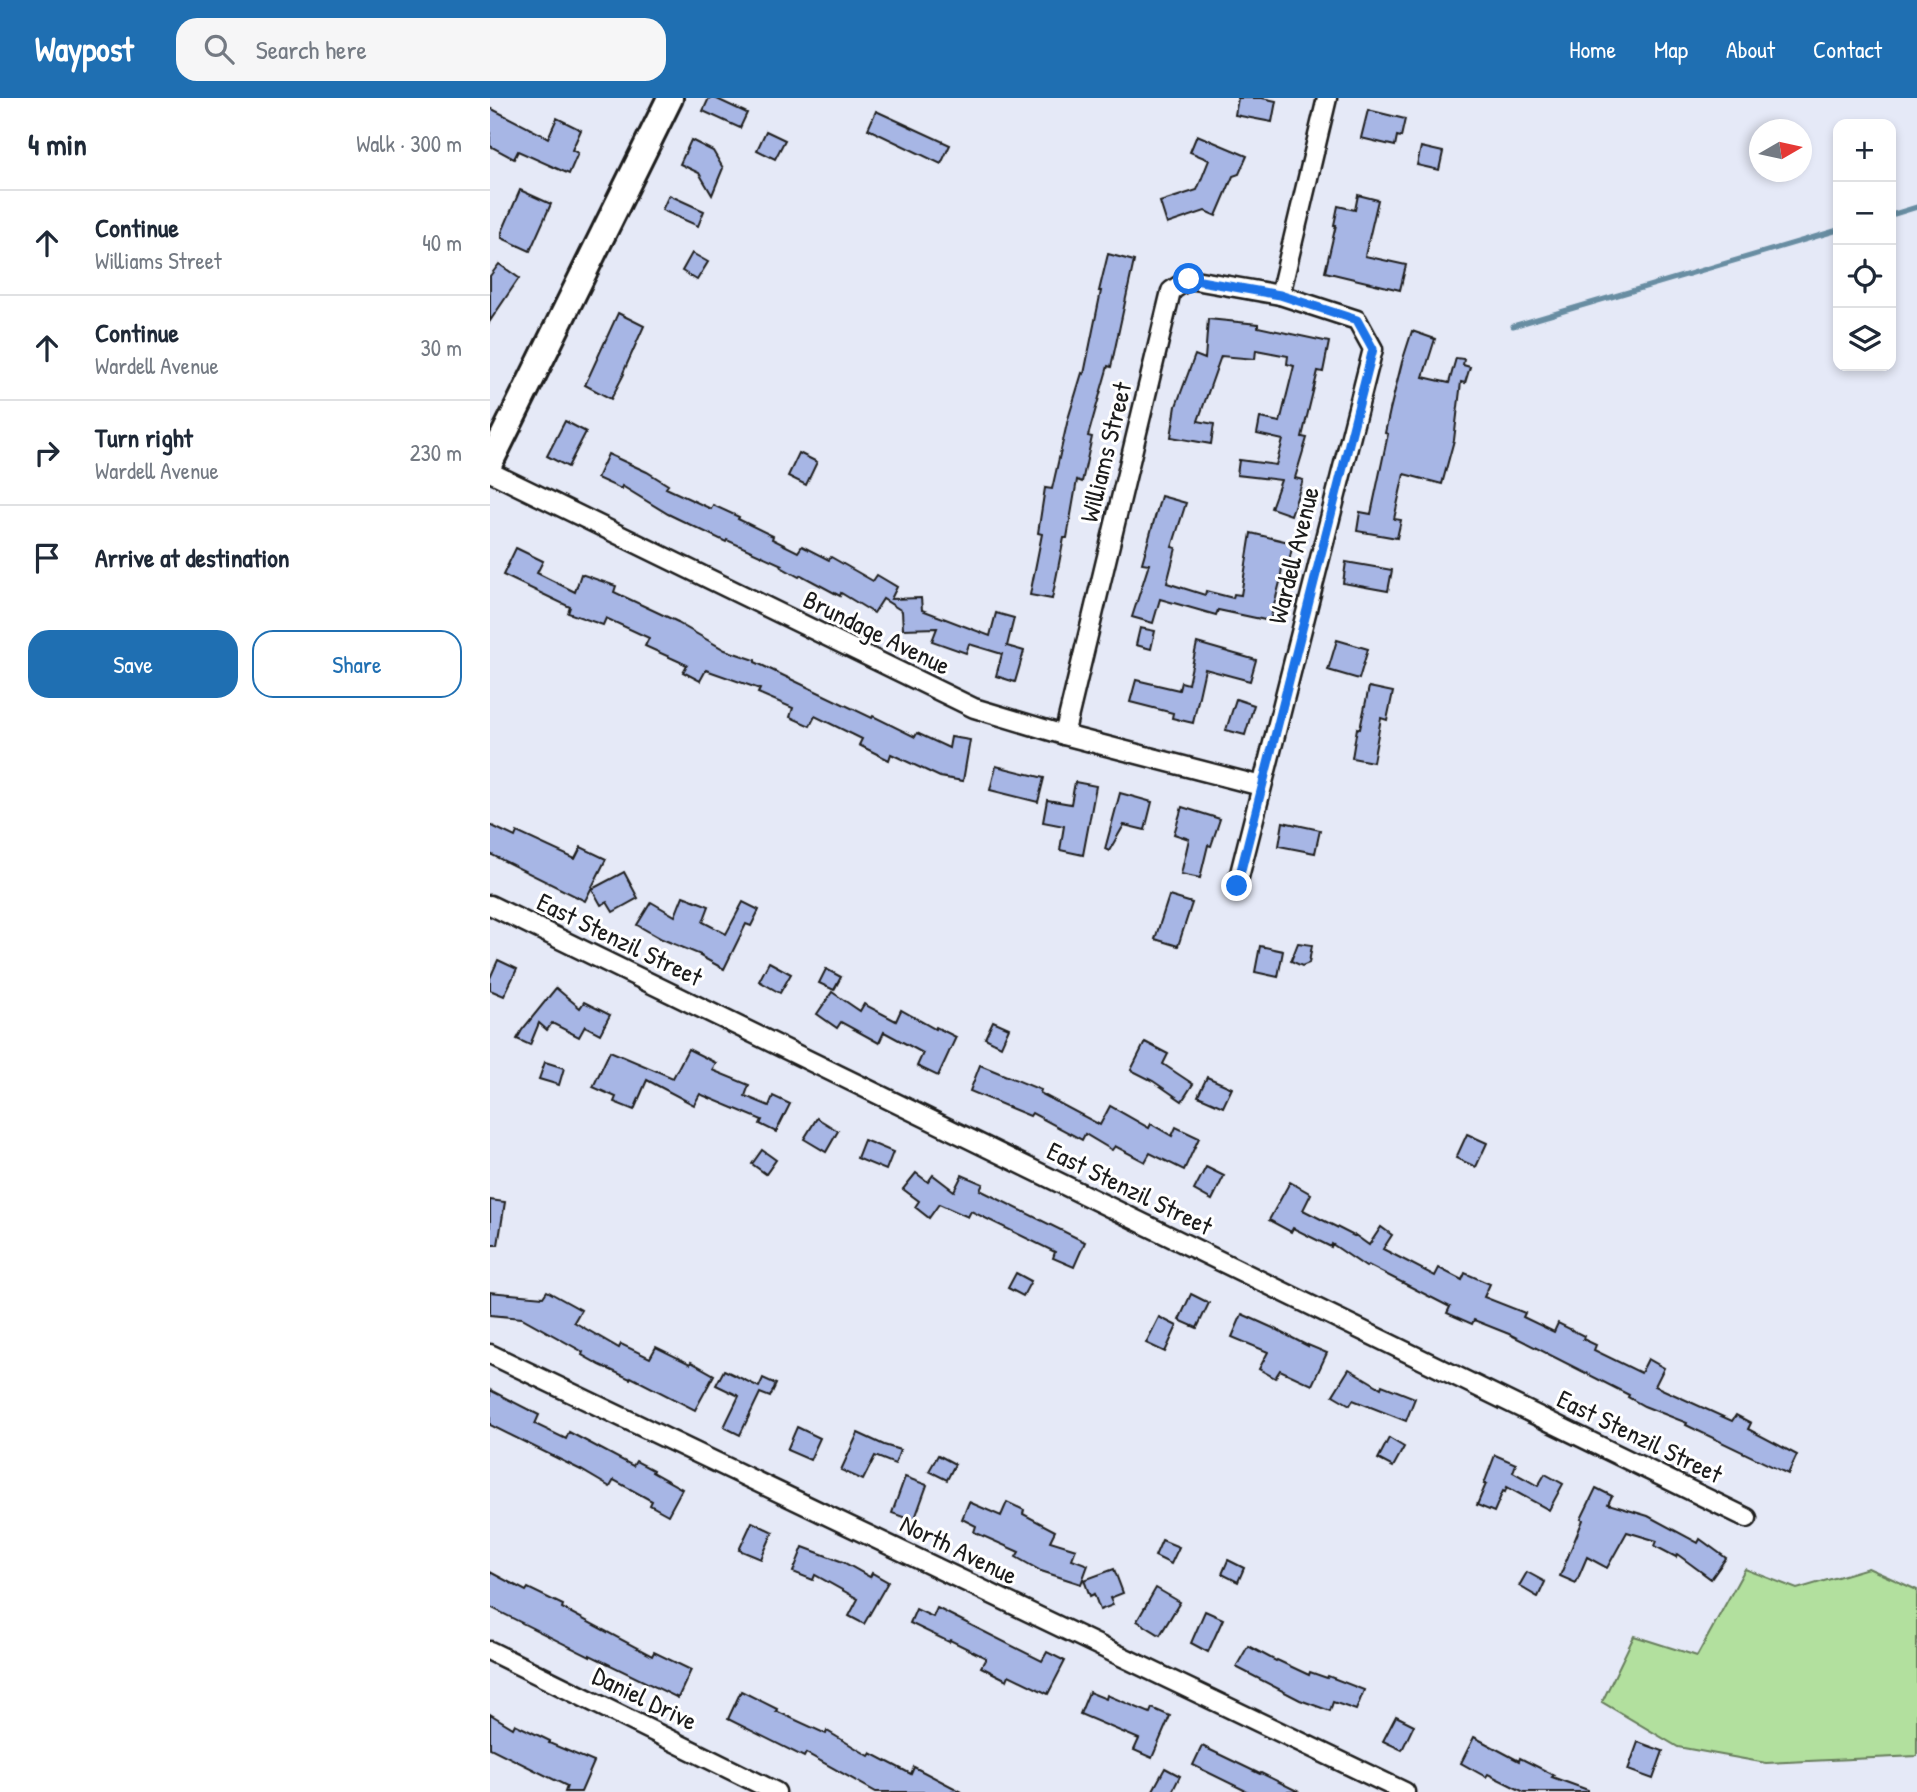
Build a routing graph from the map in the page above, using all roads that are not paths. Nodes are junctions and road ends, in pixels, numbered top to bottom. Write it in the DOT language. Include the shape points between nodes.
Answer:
graph roads {
  1 [pos="670,98"];
  2 [pos="1328,98"];
  3 [pos="1280,295"];
  4 [pos="490,463"];
  5 [pos="490,472"];
  6 [pos="1064,735"];
  7 [pos="1261,786"];
  8 [pos="1237,886"];
  9 [pos="490,905"];
  10 [pos="490,1354"];
  11 [pos="1747,1517"];
  12 [pos="490,1651"];
  13 [pos="776,1792"];
  14 [pos="1405,1792"];
  1 -- 4 [label="street"];
  2 -- 3 [label="street"];
  3 -- 6 [label="street, Williams Street" via="1189,279 1171,291"];
  3 -- 7 [label="street, Wardell Avenue" via="1357,320 1373,349"];
  5 -- 6 [label="street, Brundage Avenue" via="974,708"];
  6 -- 7 [label="street, Brundage Avenue"];
  7 -- 8 [label="street, Wardell Avenue"];
  9 -- 11 [label="street, East Stenzil Street"];
  10 -- 14 [label="street, North Avenue"];
  12 -- 13 [label="street, Daniel Drive"];
}
